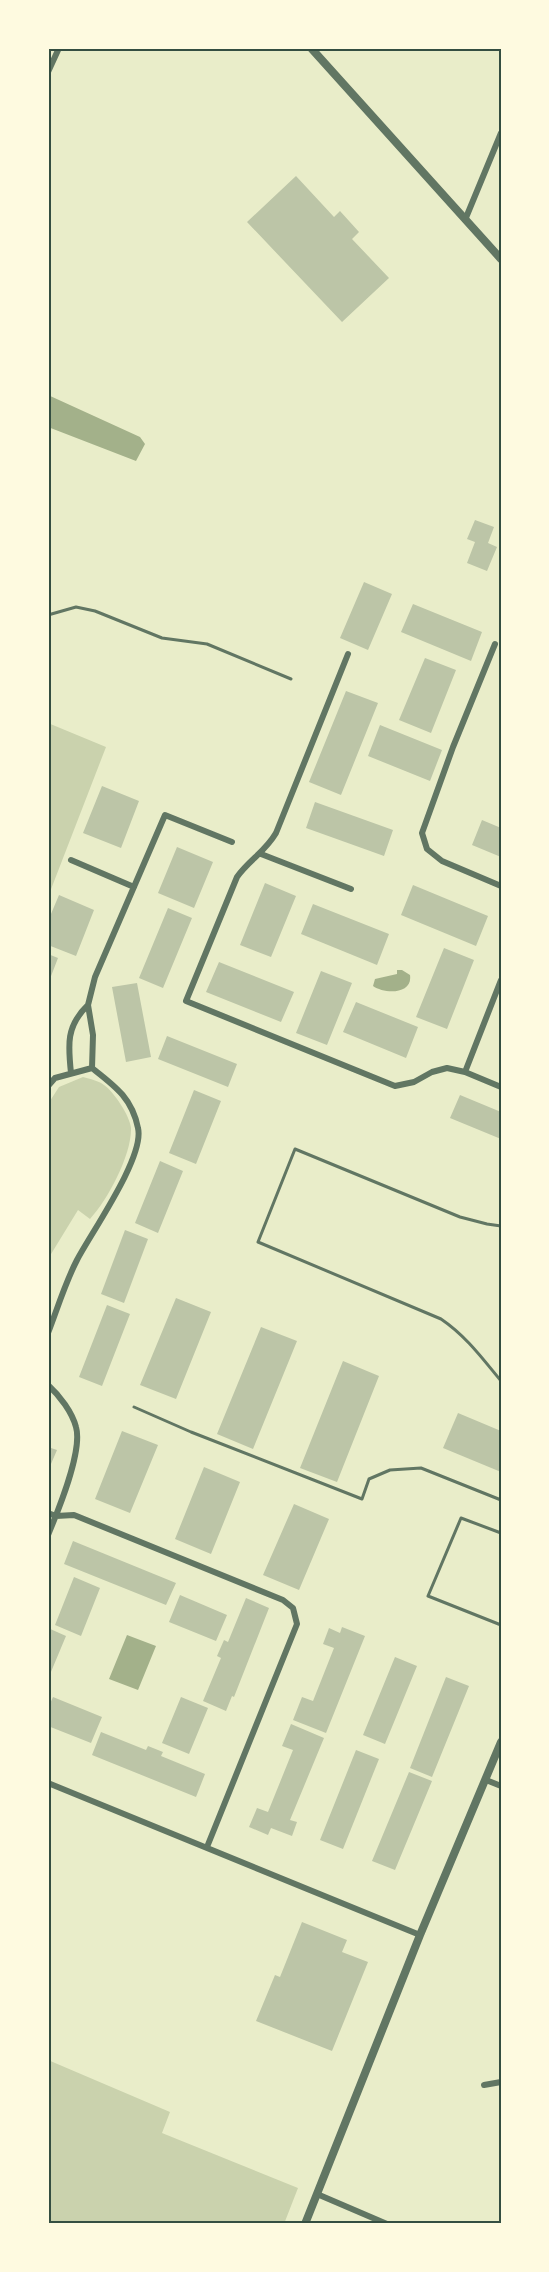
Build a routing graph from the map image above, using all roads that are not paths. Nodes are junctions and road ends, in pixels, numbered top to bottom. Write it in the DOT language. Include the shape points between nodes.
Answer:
graph roads {
  1 [pos="59,48"];
  2 [pos="311,48"];
  3 [pos="48,72"];
  4 [pos="501,133"];
  5 [pos="465,220"];
  6 [pos="501,258"];
  7 [pos="48,615"];
  8 [pos="495,644"];
  9 [pos="348,654"];
  10 [pos="291,679"];
  11 [pos="232,842"];
  12 [pos="261,854"];
  13 [pos="71,860"];
  14 [pos="501,886"];
  15 [pos="134,887"];
  16 [pos="351,889"];
  17 [pos="501,980"];
  18 [pos="88,1005"];
  19 [pos="92,1068"];
  20 [pos="465,1072"];
  21 [pos="71,1073"];
  22 [pos="48,1086"];
  23 [pos="501,1087"];
  24 [pos="501,1226"];
  25 [pos="48,1333"];
  26 [pos="501,1381"];
  27 [pos="48,1385"];
  28 [pos="134,1407"];
  29 [pos="501,1500"];
  30 [pos="48,1513"];
  31 [pos="56,1516"];
  32 [pos="501,1533"];
  33 [pos="48,1535"];
  34 [pos="501,1625"];
  35 [pos="501,1742"];
  36 [pos="486,1780"];
  37 [pos="48,1783"];
  38 [pos="501,1786"];
  39 [pos="207,1847"];
  40 [pos="420,1935"];
  41 [pos="501,2082"];
  42 [pos="484,2085"];
  43 [pos="317,2194"];
  44 [pos="304,2224"];
  45 [pos="387,2224"];
  1 -- 3 [label="street"];
  2 -- 5 [label="street"];
  4 -- 5 [label="street"];
  5 -- 6 [label="street"];
  7 -- 10 [label="lane" via="76,607 95,611 162,638 207,644"];
  8 -- 14 [label="street" via="422,833 427,849 442,861"];
  9 -- 12 [label="street" via="276,834"];
  11 -- 15 [label="street" via="165,815"];
  12 -- 16 [label="street"];
  12 -- 20 [label="street" via="246,864 237,877 186,1001 395,1086 447,1068"];
  13 -- 15 [label="street"];
  15 -- 18 [label="street" via="94,977"];
  17 -- 20 [label="street"];
  18 -- 19 [label="street" via="93,1035"];
  18 -- 21 [label="street" via="75,1018 68,1047"];
  19 -- 21 [label="street"];
  19 -- 25 [label="street" via="128,1100 139,1130 121,1185 76,1262"];
  20 -- 23 [label="street"];
  21 -- 22 [label="street" via="55,1078"];
  24 -- 26 [label="lane" via="460,1217 295,1149 258,1242 441,1319 472,1345"];
  27 -- 31 [label="street" via="66,1406 77,1428 77,1450"];
  28 -- 29 [label="lane" via="362,1499 369,1479 390,1470 421,1468"];
  30 -- 31 [label="street"];
  31 -- 33 [label="street"];
  31 -- 39 [label="street" via="74,1515 283,1600 293,1608 297,1624"];
  32 -- 34 [label="lane" via="460,1518 428,1596"];
  35 -- 36 [label="street"];
  36 -- 38 [label="street"];
  36 -- 40 [label="street"];
  37 -- 39 [label="street"];
  39 -- 40 [label="street"];
  40 -- 43 [label="street"];
  41 -- 42 [label="street"];
  43 -- 44 [label="street"];
  43 -- 45 [label="street"];
}
